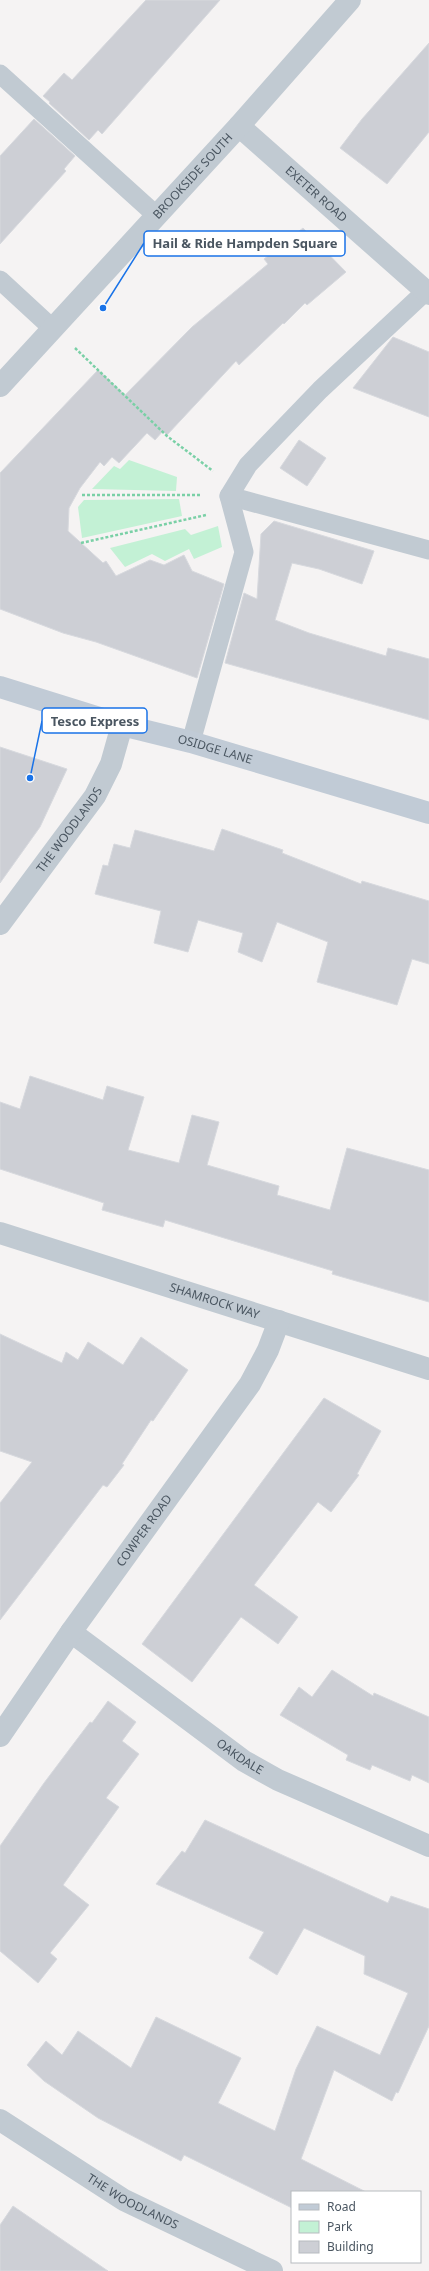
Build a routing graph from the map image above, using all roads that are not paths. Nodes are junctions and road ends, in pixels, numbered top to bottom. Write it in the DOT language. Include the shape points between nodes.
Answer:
graph roads {
  1 [pos="350,0"];
  2 [pos="0,74"];
  3 [pos="239,126"];
  4 [pos="157,216"];
  5 [pos="0,280"];
  6 [pos="427,293"];
  7 [pos="52,328"];
  8 [pos="0,386"];
  9 [pos="232,498"];
  10 [pos="429,550"];
  11 [pos="0,687"];
  12 [pos="122,725"];
  13 [pos="191,742"];
  14 [pos="429,813"];
  15 [pos="0,924"];
  16 [pos="0,1233"];
  17 [pos="279,1321"];
  18 [pos="429,1369"];
  19 [pos="72,1632"];
  20 [pos="0,1736"];
  21 [pos="429,1846"];
  22 [pos="0,2120"];
  23 [pos="272,2271"];
  1 -- 3 [label="street, BROOKSIDE SOUTH"];
  2 -- 4 [label="lane"];
  3 -- 4 [label="street, BROOKSIDE SOUTH"];
  3 -- 6 [label="street, EXETER ROAD"];
  4 -- 7 [label="street, BROOKSIDE SOUTH"];
  5 -- 7 [label="lane"];
  6 -- 9 [label="lane" via="320,390 248,465"];
  7 -- 8 [label="street, BROOKSIDE SOUTH"];
  9 -- 10 [label="lane"];
  9 -- 13 [label="lane" via="244,552"];
  11 -- 12 [label="main road, OSIDGE LANE"];
  12 -- 13 [label="main road, OSIDGE LANE"];
  12 -- 15 [label="street, THE WOODLANDS" via="110,764 95,796"];
  13 -- 14 [label="main road, OSIDGE LANE"];
  16 -- 17 [label="street, SHAMROCK WAY"];
  17 -- 18 [label="street, SHAMROCK WAY"];
  17 -- 19 [label="street, COWPER ROAD" via="268,1350 250,1384"];
  19 -- 20 [label="street, COWPER ROAD"];
  19 -- 21 [label="street, OAKDALE" via="244,1761 278,1780"];
  22 -- 23 [label="street, THE WOODLANDS" via="124,2200"];
}
